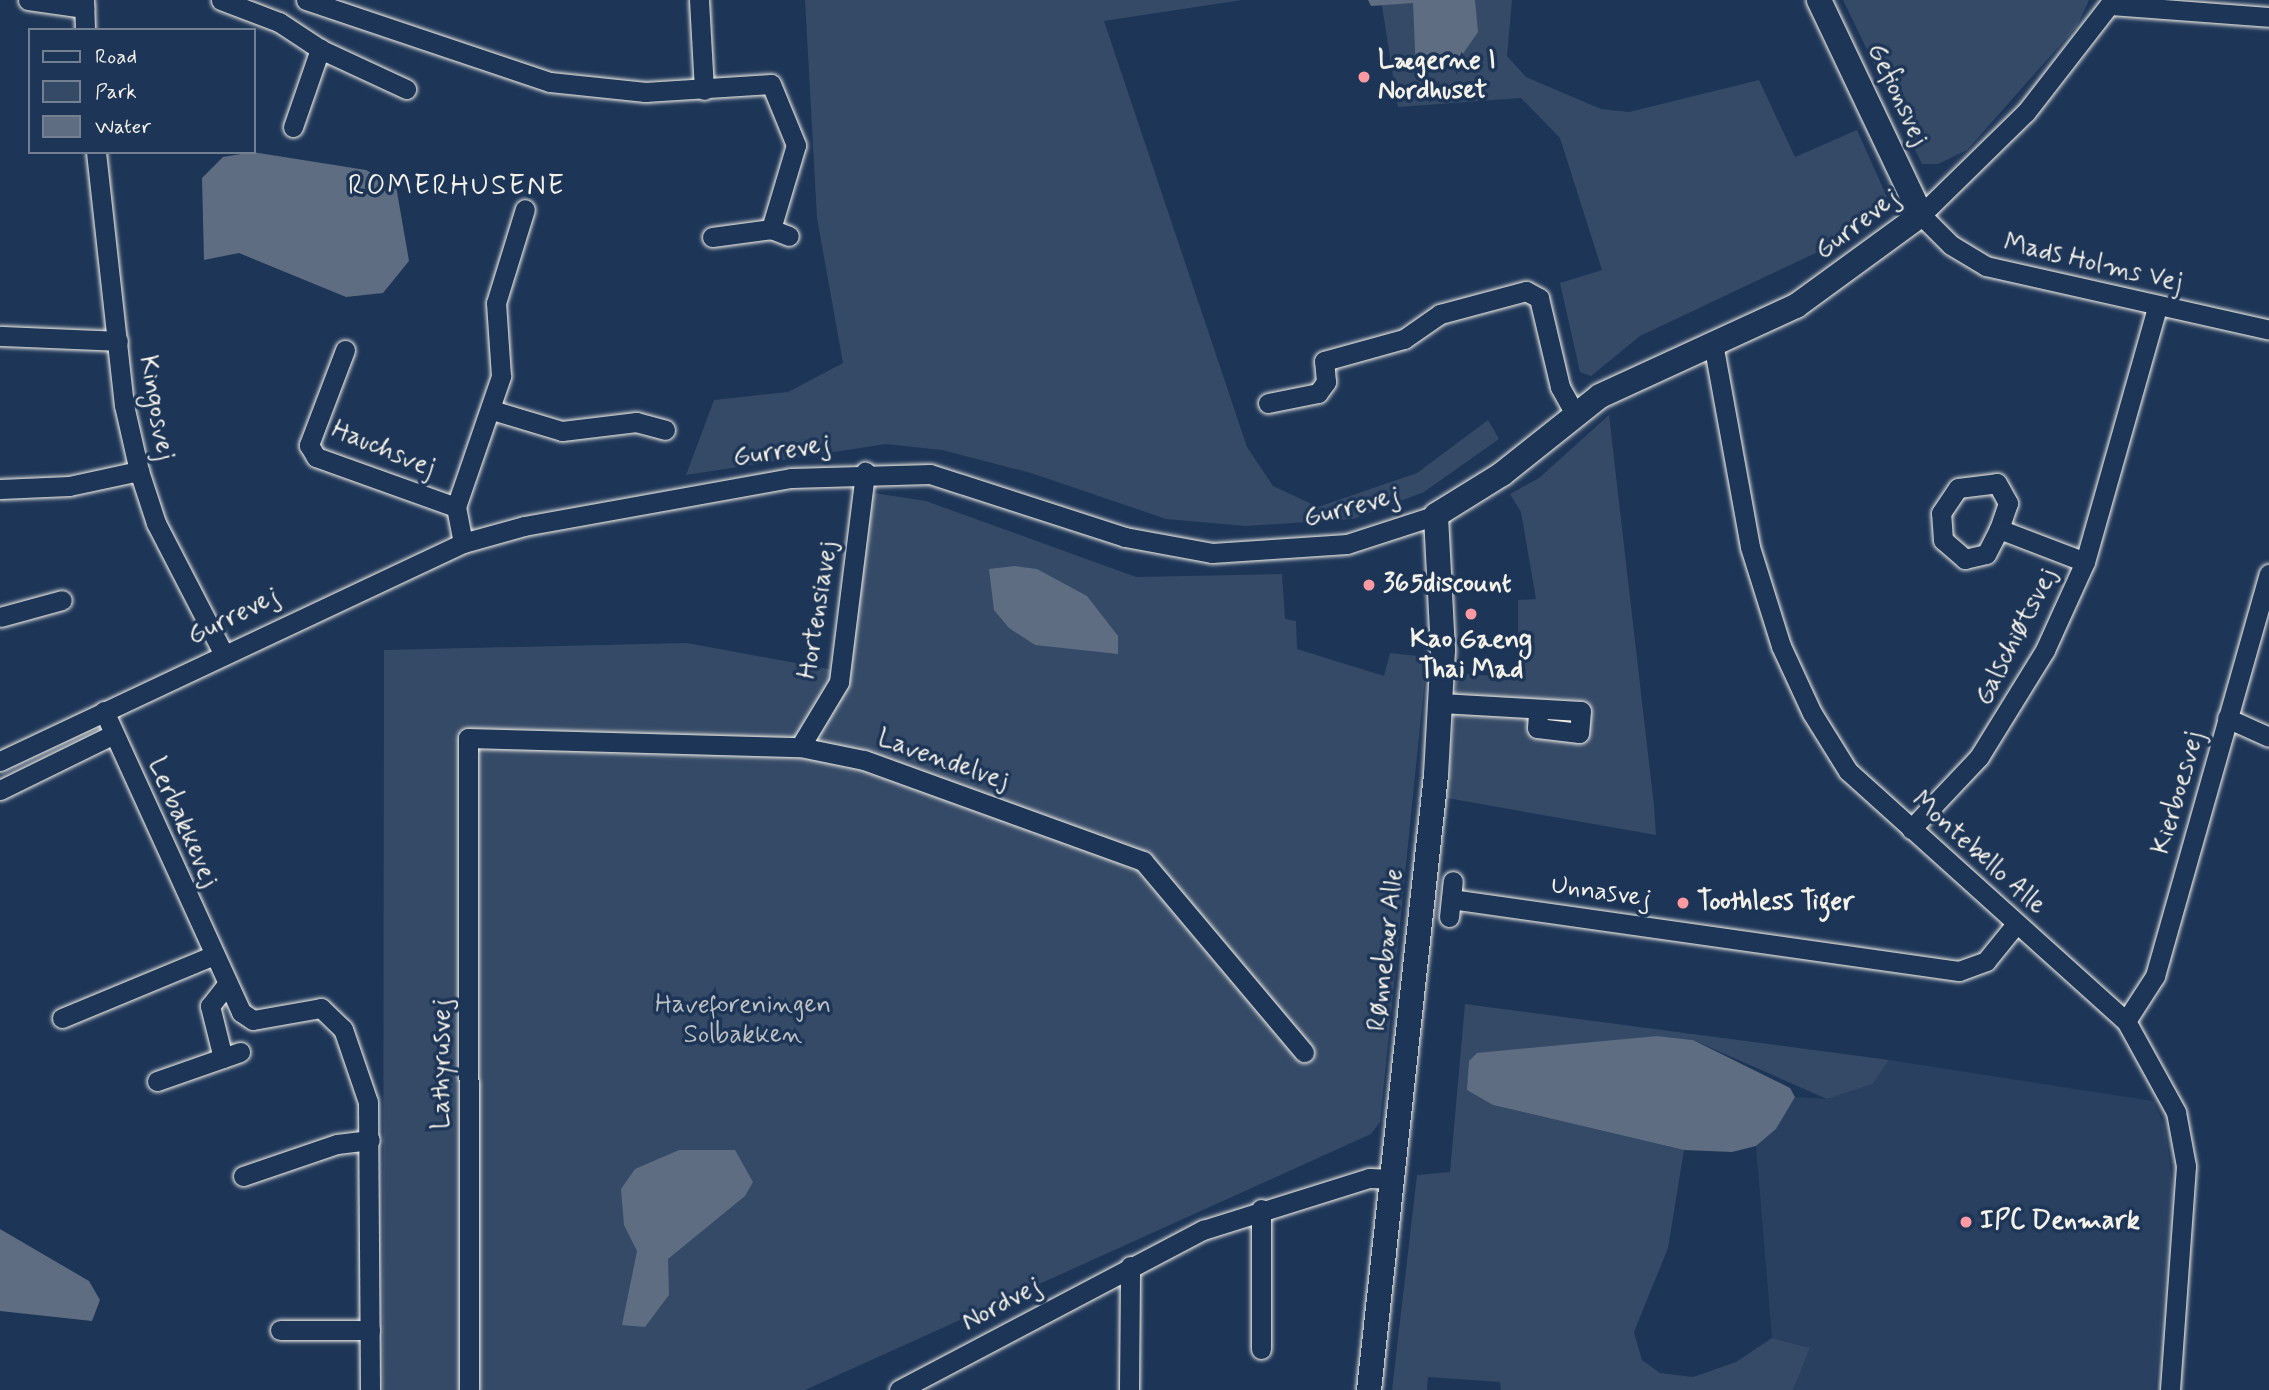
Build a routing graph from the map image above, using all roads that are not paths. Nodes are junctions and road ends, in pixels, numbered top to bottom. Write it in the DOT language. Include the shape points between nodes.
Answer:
graph roads {
  1 [pos="28,0"];
  2 [pos="221,0"];
  3 [pos="306,0"];
  4 [pos="699,0"];
  5 [pos="1819,0"];
  6 [pos="2111,3"];
  7 [pos="84,4"];
  8 [pos="2269,17"];
  9 [pos="85,28"];
  10 [pos="320,49"];
  11 [pos="407,89"];
  12 [pos="704,90"];
  13 [pos="293,127"];
  14 [pos="96,154"];
  15 [pos="525,209"];
  16 [pos="1921,215"];
  17 [pos="712,237"];
  18 [pos="2157,307"];
  19 [pos="2269,330"];
  20 [pos="0,336"];
  21 [pos="117,341"];
  22 [pos="1713,343"];
  23 [pos="345,350"];
  24 [pos="1268,403"];
  25 [pos="492,410"];
  26 [pos="1575,414"];
  27 [pos="665,430"];
  28 [pos="139,471"];
  29 [pos="865,472"];
  30 [pos="0,489"];
  31 [pos="456,507"];
  32 [pos="1436,514"];
  33 [pos="1999,529"];
  34 [pos="463,543"];
  35 [pos="2085,562"];
  36 [pos="2269,574"];
  37 [pos="62,600"];
  38 [pos="0,617"];
  39 [pos="224,655"];
  40 [pos="1441,703"];
  41 [pos="103,711"];
  42 [pos="1538,712"];
  43 [pos="2227,718"];
  44 [pos="114,734"];
  45 [pos="2269,737"];
  46 [pos="468,738"];
  47 [pos="800,747"];
  48 [pos="0,761"];
  49 [pos="0,790"];
  50 [pos="1911,829"];
  51 [pos="1451,899"];
  52 [pos="2016,924"];
  53 [pos="212,956"];
  54 [pos="225,986"];
  55 [pos="62,1018"];
  56 [pos="2126,1021"];
  57 [pos="1304,1052"];
  58 [pos="157,1081"];
  59 [pos="370,1140"];
  60 [pos="243,1177"];
  61 [pos="1394,1179"];
  62 [pos="1261,1209"];
  63 [pos="1130,1266"];
  64 [pos="280,1330"];
  65 [pos="370,1330"];
  66 [pos="1261,1349"];
  67 [pos="370,1390"];
  68 [pos="469,1390"];
  69 [pos="899,1390"];
  70 [pos="1129,1390"];
  71 [pos="1369,1390"];
  72 [pos="2170,1390"];
  1 -- 7 [label="street"];
  2 -- 10 [label="street" via="279,22"];
  3 -- 12 [label="street" via="550,82 645,92"];
  4 -- 12 [label="street"];
  5 -- 16 [label="main road, Gefionsvej"];
  6 -- 8 [label="street"];
  6 -- 16 [label="street, Gurrevej" via="2026,112"];
  7 -- 9 [label="street"];
  10 -- 11 [label="street"];
  10 -- 13 [label="street"];
  12 -- 17 [label="street" via="771,84 792,126 794,163 780,232"];
  14 -- 21 [label="street, Kingosvej"];
  15 -- 25 [label="street" via="496,303 501,376"];
  16 -- 18 [label="street, Mads Holms Vej" via="1951,245 1986,266"];
  16 -- 22 [label="main road, Gurrevej" via="1796,306"];
  18 -- 19 [label="street, Mads Holms Vej"];
  18 -- 35 [label="street, Galschiøtsvej"];
  20 -- 21 [label="street"];
  21 -- 28 [label="street, Kingosvej"];
  22 -- 26 [label="main road, Gurrevej" via="1628,381"];
  22 -- 50 [label="street, Montebello Alle" via="1750,547 1781,646 1848,771"];
  23 -- 31 [label="street, Hauchsvej" via="309,445 316,457"];
  24 -- 26 [label="street" via="1318,393 1326,382 1324,361 1404,339 1440,314 1526,291 1539,298 1560,387"];
  25 -- 27 [label="street" via="562,431 636,422"];
  25 -- 31 [label="street"];
  26 -- 32 [label="main road, Gurrevej" via="1502,474"];
  28 -- 30 [label="street" via="69,486"];
  28 -- 39 [label="street, Kingosvej" via="156,523"];
  29 -- 32 [label="street, Gurrevej" via="930,474 1125,537 1212,553 1347,544"];
  29 -- 34 [label="street, Gurrevej" via="791,478 524,526"];
  29 -- 47 [label="street, Hortensiavej" via="839,682"];
  31 -- 34 [label="street"];
  32 -- 40 [label="main road, Rønnebær Alle" via="1443,581"];
  33 -- 35 [label="street, Galschiøtsvej"];
  34 -- 39 [label="street, Gurrevej"];
  35 -- 50 [label="street, Galschiøtsvej" via="2017,703 1979,757"];
  36 -- 43 [label="street, Kierboesvej"];
  37 -- 38 [label="street"];
  39 -- 41 [label="street, Gurrevej"];
  40 -- 42 [label="street"];
  40 -- 61 [label="main road, Rønnebær Alle"];
  41 -- 44 [label="street, Lerbakkevej"];
  41 -- 48 [label="street, Gurrevej"];
  43 -- 45 [label="street"];
  43 -- 56 [label="street, Kierboesvej" via="2155,976"];
  44 -- 49 [label="street"];
  44 -- 53 [label="street, Lerbakkevej"];
  46 -- 47 [label="street, Lavendelvej"];
  46 -- 68 [label="street, Lathyrusvej"];
  47 -- 57 [label="street, Lavendelvej" via="864,760 1143,860"];
  50 -- 52 [label="street, Montebello Alle"];
  51 -- 52 [label="street, Unnasvej" via="1959,971 1986,961"];
  52 -- 56 [label="street, Montebello Alle"];
  53 -- 54 [label="street, Lerbakkevej"];
  53 -- 55 [label="street"];
  54 -- 58 [label="street" via="210,1006 232,1055"];
  54 -- 59 [label="street, Lerbakkevej" via="253,1020 304,1006 332,1014 368,1102"];
  56 -- 72 [label="street, Montebello Alle" via="2146,1048 2184,1140"];
  59 -- 60 [label="street" via="337,1144"];
  59 -- 65 [label="street, Lerbakkevej"];
  61 -- 62 [label="street, Nordvej" via="1368,1178"];
  61 -- 71 [label="main road, Rønnebær Alle"];
  62 -- 63 [label="street, Nordvej"];
  62 -- 66 [label="street"];
  63 -- 69 [label="street, Nordvej"];
  63 -- 70 [label="street"];
  64 -- 65 [label="street"];
  65 -- 67 [label="street, Lerbakkevej"];
}
